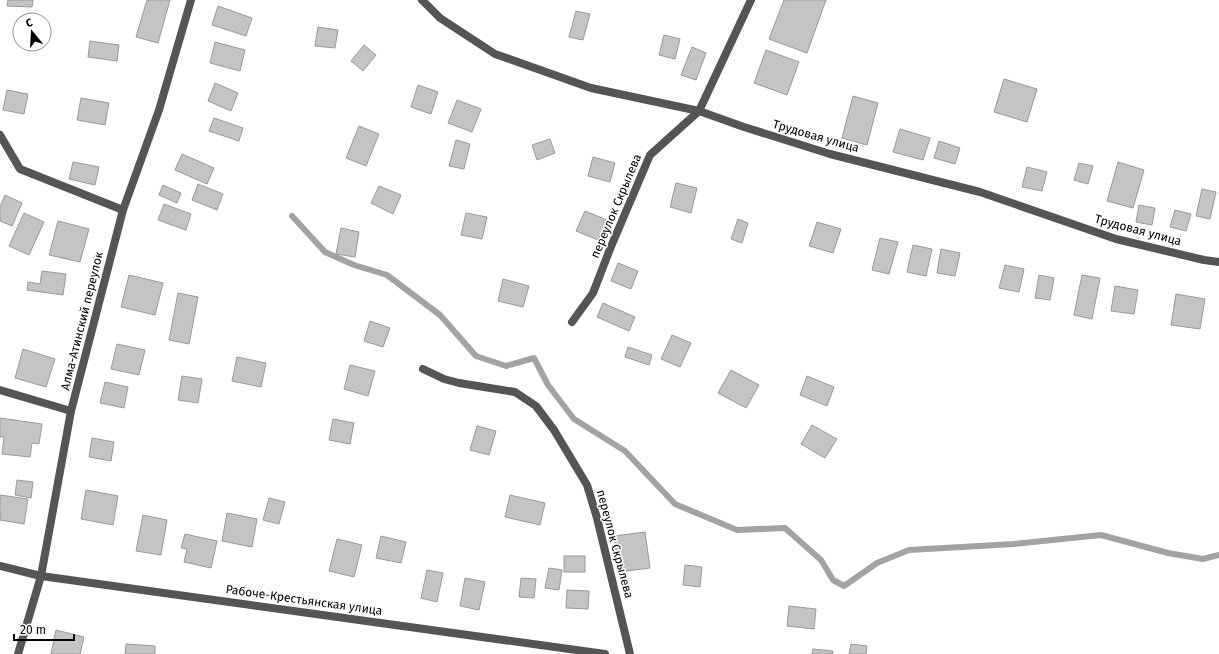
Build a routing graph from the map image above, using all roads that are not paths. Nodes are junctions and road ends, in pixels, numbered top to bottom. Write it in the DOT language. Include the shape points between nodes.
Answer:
graph roads {
  1 [pos="192,0"];
  2 [pos="422,0"];
  3 [pos="750,0"];
  4 [pos="699,112"];
  5 [pos="0,135"];
  6 [pos="123,210"];
  7 [pos="1219,262"];
  8 [pos="572,322"];
  9 [pos="423,369"];
  10 [pos="0,390"];
  11 [pos="71,411"];
  12 [pos="0,566"];
  13 [pos="41,576"];
  14 [pos="18,654"];
  15 [pos="605,654"];
  16 [pos="630,654"];
  1 -- 6 [label="street, Алма-Атинский переулок" via="159,110"];
  2 -- 4 [label="street, Трудовая улица" via="440,18 495,54 591,88"];
  3 -- 4 [label="street"];
  4 -- 7 [label="street, Трудовая улица" via="830,154 980,192 1116,239"];
  4 -- 8 [label="street, переулок Скрылева" via="650,155 593,293"];
  5 -- 6 [label="street" via="20,169"];
  6 -- 11 [label="street, Алма-Атинский переулок"];
  9 -- 16 [label="street, переулок Скрылева" via="459,383 515,392 536,406 554,430 587,485"];
  10 -- 11 [label="street"];
  11 -- 13 [label="street, Алма-Атинский переулок"];
  12 -- 13 [label="street, Рабоче-Крестьянская улица"];
  13 -- 14 [label="street, Алма-Атинский переулок"];
  13 -- 15 [label="street, Рабоче-Крестьянская улица"];
}
